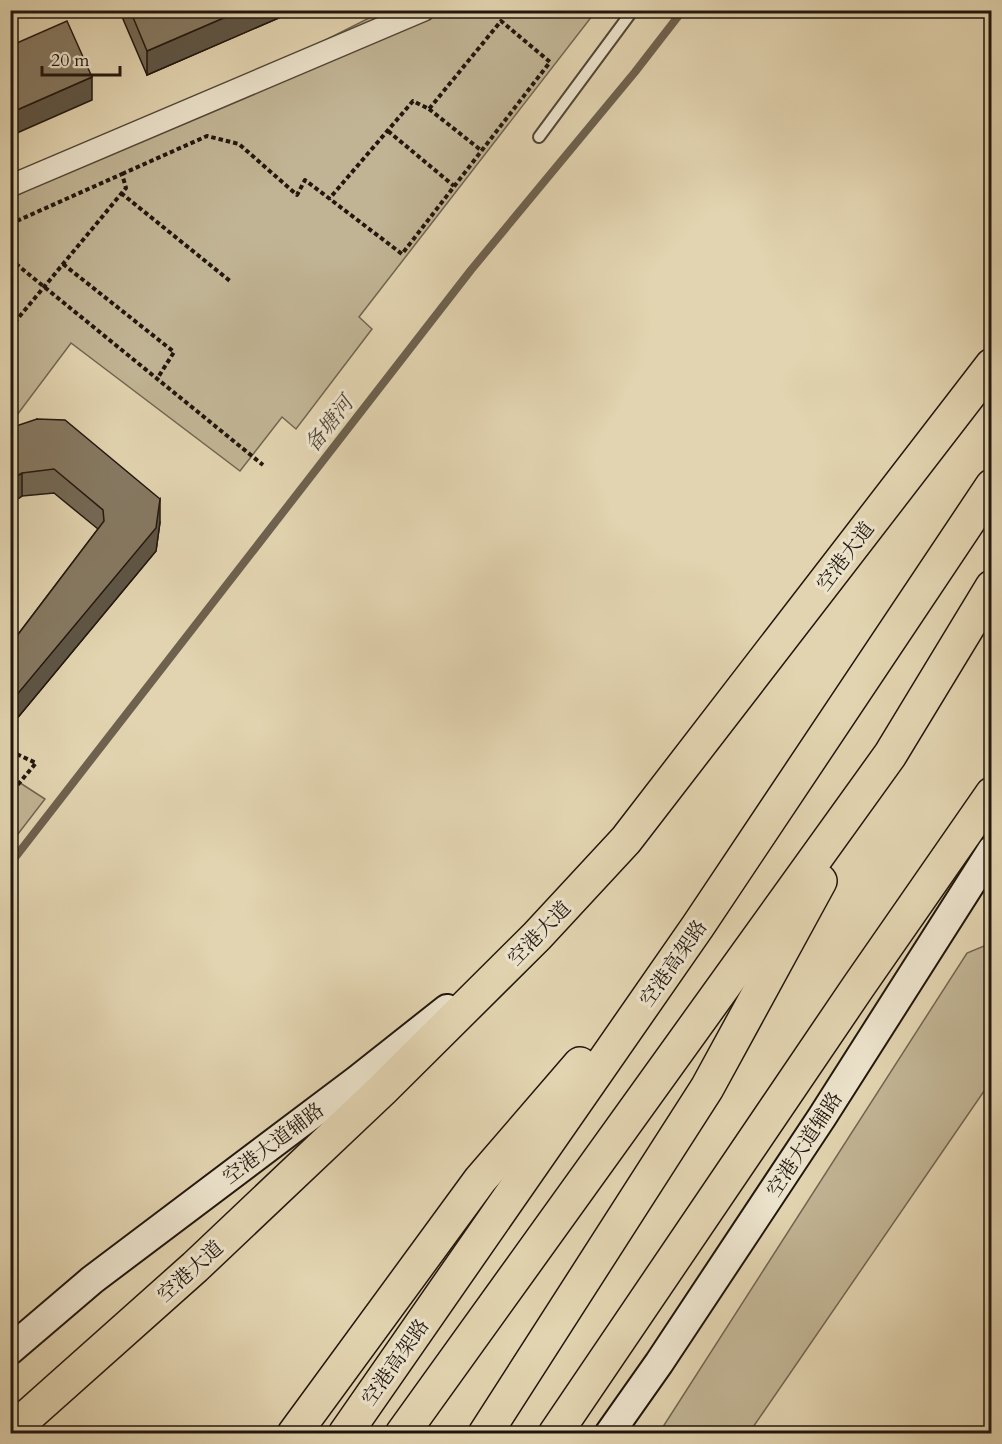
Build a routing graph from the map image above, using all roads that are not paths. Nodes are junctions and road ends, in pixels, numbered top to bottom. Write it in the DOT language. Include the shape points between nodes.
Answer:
graph roads {
  1 [pos="424,10"];
  2 [pos="633,10"];
  3 [pos="539,137"];
  4 [pos="10,186"];
  5 [pos="992,365"];
  6 [pos="992,486"];
  7 [pos="992,587"];
  8 [pos="890,754"];
  9 [pos="992,794"];
  10 [pos="988,863"];
  11 [pos="698,926"];
  12 [pos="537,936"];
  13 [pos="10,1350"];
  14 [pos="10,1432"];
  15 [pos="294,1434"];
  16 [pos="345,1434"];
  17 [pos="402,1434"];
  18 [pos="485,1434"];
  19 [pos="555,1434"];
  20 [pos="609,1434"];
  1 -- 4 [label="street"];
  2 -- 3 [label="lane"];
  5 -- 12 [label="main road, 空港大道" via="626,840"];
  6 -- 11 [label="main road, 空港高架路"];
  7 -- 8 [label="main road"];
  8 -- 17 [label="main road"];
  8 -- 18 [label="main road" via="707,1088"];
  9 -- 19 [label="main road"];
  10 -- 20 [label="main road, 空港大道辅路"];
  11 -- 15 [label="main road" via="480,1180"];
  11 -- 16 [label="main road, 空港高架路"];
  12 -- 13 [label="main road, 空港大道辅路" via="356,1081 92,1280"];
  12 -- 14 [label="main road, 空港大道" via="195,1267"];
}
